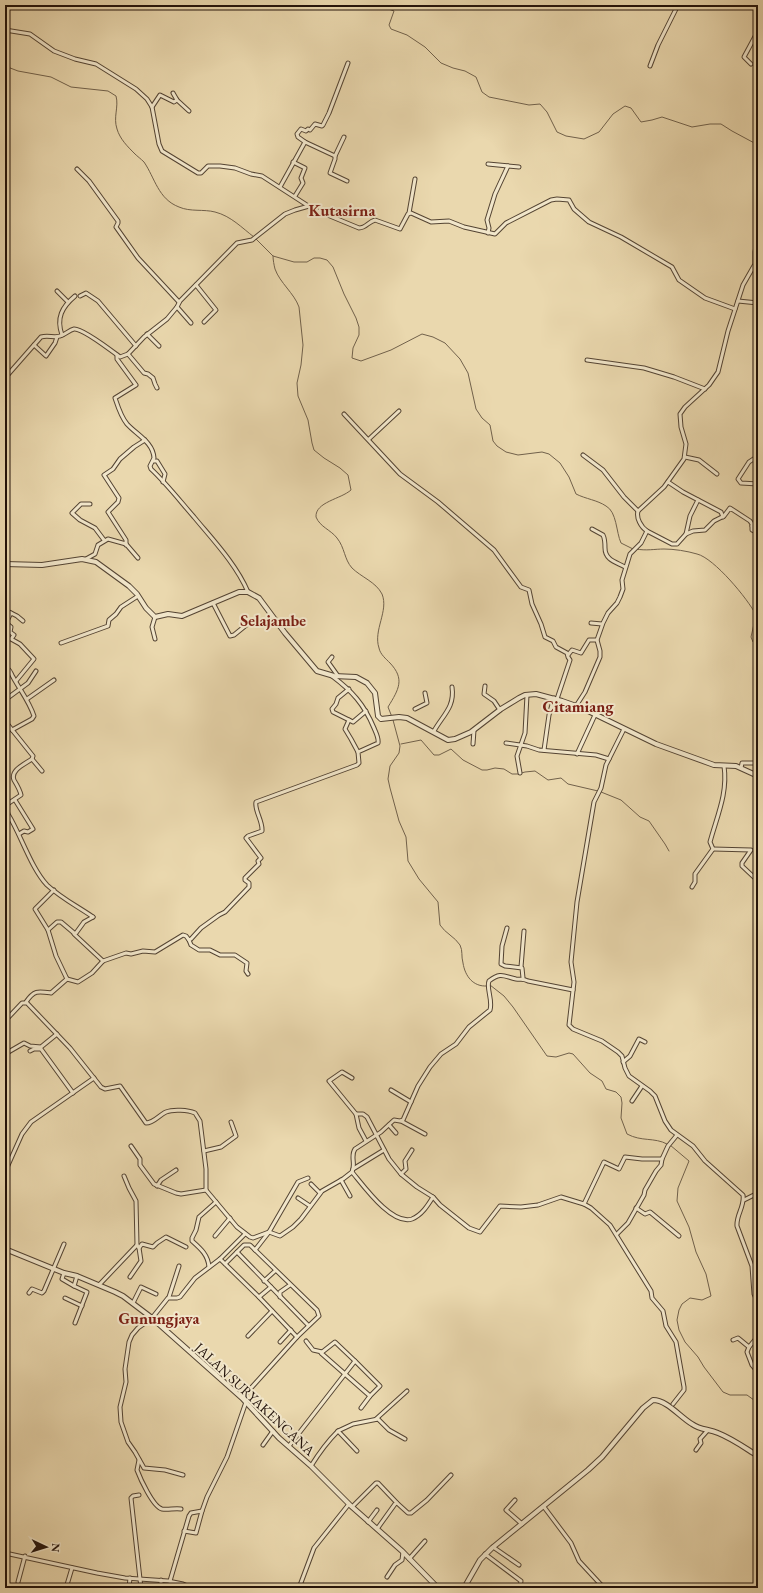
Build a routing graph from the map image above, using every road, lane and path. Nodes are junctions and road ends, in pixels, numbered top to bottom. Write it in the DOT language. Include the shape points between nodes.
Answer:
graph roads {
  1 [pos="678,5"];
  2 [pos="5,30"];
  3 [pos="758,31"];
  4 [pos="348,63"];
  5 [pos="751,64"];
  6 [pos="650,66"];
  7 [pos="173,93"];
  8 [pos="177,100"];
  9 [pos="152,107"];
  10 [pos="189,111"];
  11 [pos="344,136"];
  12 [pos="304,142"];
  13 [pos="335,156"];
  14 [pos="293,162"];
  15 [pos="488,164"];
  16 [pos="508,166"];
  17 [pos="519,167"];
  18 [pos="77,169"];
  19 [pos="415,179"];
  20 [pos="347,181"];
  21 [pos="280,187"];
  22 [pos="295,196"];
  23 [pos="309,206"];
  24 [pos="409,213"];
  25 [pos="488,233"];
  26 [pos="758,235"];
  27 [pos="196,285"];
  28 [pos="57,291"];
  29 [pos="75,296"];
  30 [pos="80,296"];
  31 [pos="738,301"];
  32 [pos="68,302"];
  33 [pos="179,302"];
  34 [pos="758,303"];
  35 [pos="177,307"];
  36 [pos="735,308"];
  37 [pos="204,322"];
  38 [pos="191,323"];
  39 [pos="147,334"];
  40 [pos="62,335"];
  41 [pos="57,336"];
  42 [pos="34,345"];
  43 [pos="136,346"];
  44 [pos="159,346"];
  45 [pos="128,354"];
  46 [pos="117,355"];
  47 [pos="588,360"];
  48 [pos="5,378"];
  49 [pos="158,388"];
  50 [pos="705,389"];
  51 [pos="399,412"];
  52 [pos="344,414"];
  53 [pos="369,439"];
  54 [pos="145,440"];
  55 [pos="583,455"];
  56 [pos="758,456"];
  57 [pos="685,457"];
  58 [pos="154,461"];
  59 [pos="716,474"];
  60 [pos="163,482"];
  61 [pos="668,482"];
  62 [pos="757,484"];
  63 [pos="758,497"];
  64 [pos="698,500"];
  65 [pos="90,504"];
  66 [pos="638,511"];
  67 [pos="723,516"];
  68 [pos="758,523"];
  69 [pos="752,526"];
  70 [pos="592,529"];
  71 [pos="647,531"];
  72 [pos="758,533"];
  73 [pos="686,534"];
  74 [pos="104,540"];
  75 [pos="126,544"];
  76 [pos="138,558"];
  77 [pos="86,559"];
  78 [pos="5,564"];
  79 [pos="625,567"];
  80 [pos="248,592"];
  81 [pos="138,596"];
  82 [pos="214,603"];
  83 [pos="5,610"];
  84 [pos="11,613"];
  85 [pos="156,617"];
  86 [pos="23,621"];
  87 [pos="250,622"];
  88 [pos="591,623"];
  89 [pos="602,624"];
  90 [pos="155,639"];
  91 [pos="597,640"];
  92 [pos="62,643"];
  93 [pos="568,654"];
  94 [pos="332,656"];
  95 [pos="5,670"];
  96 [pos="36,671"];
  97 [pos="332,676"];
  98 [pos="338,677"];
  99 [pos="54,680"];
  100 [pos="16,681"];
  101 [pos="485,686"];
  102 [pos="452,687"];
  103 [pos="20,688"];
  104 [pos="350,689"];
  105 [pos="425,693"];
  106 [pos="527,695"];
  107 [pos="27,699"];
  108 [pos="555,699"];
  109 [pos="5,700"];
  110 [pos="576,706"];
  111 [pos="415,709"];
  112 [pos="500,710"];
  113 [pos="366,711"];
  114 [pos="595,715"];
  115 [pos="349,720"];
  116 [pos="5,721"];
  117 [pos="624,729"];
  118 [pos="12,730"];
  119 [pos="474,730"];
  120 [pos="434,731"];
  121 [pos="506,743"];
  122 [pos="473,744"];
  123 [pos="520,745"];
  124 [pos="544,750"];
  125 [pos="358,752"];
  126 [pos="577,754"];
  127 [pos="32,759"];
  128 [pos="609,759"];
  129 [pos="758,764"];
  130 [pos="724,766"];
  131 [pos="741,768"];
  132 [pos="42,771"];
  133 [pos="520,773"];
  134 [pos="758,776"];
  135 [pos="15,800"];
  136 [pos="19,834"];
  137 [pos="713,849"];
  138 [pos="758,881"];
  139 [pos="692,887"];
  140 [pos="54,890"];
  141 [pos="507,928"];
  142 [pos="48,930"];
  143 [pos="524,931"];
  144 [pos="74,933"];
  145 [pos="189,940"];
  146 [pos="103,961"];
  147 [pos="521,967"];
  148 [pos="248,974"];
  149 [pos="523,978"];
  150 [pos="67,979"];
  151 [pos="573,990"];
  152 [pos="26,1002"];
  153 [pos="5,1021"];
  154 [pos="57,1034"];
  155 [pos="645,1042"];
  156 [pos="30,1051"];
  157 [pos="5,1054"];
  158 [pos="623,1062"];
  159 [pos="94,1078"];
  160 [pos="352,1078"];
  161 [pos="642,1086"];
  162 [pos="391,1090"];
  163 [pos="73,1093"];
  164 [pos="632,1101"];
  165 [pos="411,1102"];
  166 [pos="356,1114"];
  167 [pos="402,1121"];
  168 [pos="231,1122"];
  169 [pos="388,1125"];
  170 [pos="396,1133"];
  171 [pos="425,1134"];
  172 [pos="377,1135"];
  173 [pos="677,1135"];
  174 [pos="236,1136"];
  175 [pos="239,1140"];
  176 [pos="366,1141"];
  177 [pos="131,1146"];
  178 [pos="384,1150"];
  179 [pos="412,1150"];
  180 [pos="204,1151"];
  181 [pos="662,1159"];
  182 [pos="176,1170"];
  183 [pos="353,1170"];
  184 [pos="5,1172"];
  185 [pos="401,1174"];
  186 [pos="124,1176"];
  187 [pos="308,1178"];
  188 [pos="341,1180"];
  189 [pos="311,1184"];
  190 [pos="157,1186"];
  191 [pos="206,1190"];
  192 [pos="320,1193"];
  193 [pos="758,1193"];
  194 [pos="350,1196"];
  195 [pos="433,1197"];
  196 [pos="298,1198"];
  197 [pos="744,1200"];
  198 [pos="216,1202"];
  199 [pos="584,1204"];
  200 [pos="310,1206"];
  201 [pos="636,1208"];
  202 [pos="230,1218"];
  203 [pos="270,1232"];
  204 [pos="245,1234"];
  205 [pos="617,1234"];
  206 [pos="215,1236"];
  207 [pos="679,1236"];
  208 [pos="64,1244"];
  209 [pos="138,1247"];
  210 [pos="186,1247"];
  211 [pos="5,1249"];
  212 [pos="255,1250"];
  213 [pos="237,1252"];
  214 [pos="220,1260"];
  215 [pos="225,1264"];
  216 [pos="179,1266"];
  217 [pos="209,1267"];
  218 [pos="53,1269"];
  219 [pos="275,1271"];
  220 [pos="64,1273"];
  221 [pos="77,1276"];
  222 [pos="130,1277"];
  223 [pos="264,1281"];
  224 [pos="99,1285"];
  225 [pos="290,1285"];
  226 [pos="74,1286"];
  227 [pos="271,1287"];
  228 [pos="29,1293"];
  229 [pos="156,1294"];
  230 [pos="169,1297"];
  231 [pos="259,1297"];
  232 [pos="280,1297"];
  233 [pos="65,1298"];
  234 [pos="132,1303"];
  235 [pos="758,1303"];
  236 [pos="82,1306"];
  237 [pos="272,1311"];
  238 [pos="152,1318"];
  239 [pos="75,1323"];
  240 [pos="308,1325"];
  241 [pos="291,1330"];
  242 [pos="248,1336"];
  243 [pos="758,1336"];
  244 [pos="297,1337"];
  245 [pos="733,1340"];
  246 [pos="306,1341"];
  247 [pos="280,1342"];
  248 [pos="749,1347"];
  249 [pos="322,1352"];
  250 [pos="355,1361"];
  251 [pos="758,1372"];
  252 [pos="345,1374"];
  253 [pos="407,1390"];
  254 [pos="370,1396"];
  255 [pos="242,1398"];
  256 [pos="246,1402"];
  257 [pos="673,1404"];
  258 [pos="361,1408"];
  259 [pos="376,1419"];
  260 [pos="708,1430"];
  261 [pos="273,1431"];
  262 [pos="338,1431"];
  263 [pos="405,1439"];
  264 [pos="263,1445"];
  265 [pos="289,1446"];
  266 [pos="696,1450"];
  267 [pos="357,1451"];
  268 [pos="758,1456"];
  269 [pos="140,1460"];
  270 [pos="311,1466"];
  271 [pos="183,1475"];
  272 [pos="451,1475"];
  273 [pos="139,1495"];
  274 [pos="515,1500"];
  275 [pos="397,1503"];
  276 [pos="350,1506"];
  277 [pos="544,1507"];
  278 [pos="181,1509"];
  279 [pos="377,1510"];
  280 [pos="202,1511"];
  281 [pos="368,1522"];
  282 [pos="522,1524"];
  283 [pos="377,1529"];
  284 [pos="184,1531"];
  285 [pos="425,1541"];
  286 [pos="493,1547"];
  287 [pos="403,1552"];
  288 [pos="5,1553"];
  289 [pos="485,1554"];
  290 [pos="25,1556"];
  291 [pos="409,1559"];
  292 [pos="519,1565"];
  293 [pos="72,1568"];
  294 [pos="387,1577"];
  295 [pos="130,1578"];
  296 [pos="140,1578"];
  297 [pos="161,1580"];
  298 [pos="170,1581"];
  299 [pos="18,1582"];
  300 [pos="66,1588"];
  301 [pos="130,1588"];
  302 [pos="141,1588"];
  303 [pos="161,1588"];
  304 [pos="192,1588"];
  305 [pos="299,1588"];
  306 [pos="438,1588"];
  307 [pos="464,1588"];
  308 [pos="520,1588"];
  309 [pos="604,1588"];
  1 -- 6 [label="street"];
  2 -- 9 [label="street" via="30,34 54,51 96,64 141,94"];
  3 -- 5 [label="street" via="745,54 745,58"];
  4 -- 12 [label="street" via="324,125 315,124 306,132 301,129 298,137"];
  7 -- 8 [label="street"];
  8 -- 9 [label="street" via="175,102 160,95"];
  8 -- 10 [label="street"];
  9 -- 21 [label="street" via="159,144 164,152 198,173 208,166 226,167 262,176"];
  11 -- 13 [label="street"];
  12 -- 13 [label="street"];
  12 -- 14 [label="street"];
  13 -- 20 [label="street" via="330,172"];
  14 -- 21 [label="street"];
  14 -- 22 [label="street" via="305,168 301,178 303,182"];
  15 -- 16 [label="street"];
  16 -- 17 [label="street"];
  16 -- 25 [label="street" via="487,220"];
  18 -- 33 [label="street" via="118,221 116,227 135,254"];
  19 -- 24 [label="street"];
  21 -- 22 [label="street"];
  22 -- 23 [label="street"];
  23 -- 24 [label="street" via="359,228 364,228 375,220 400,229"];
  23 -- 27 [label="street" via="285,214 252,240 235,244"];
  24 -- 25 [label="street" via="431,222 449,221"];
  25 -- 36 [label="street" via="496,234 506,223 551,200 568,200 589,222 621,237 672,267 679,280 704,298"];
  26 -- 31 [label="street" via="755,264"];
  27 -- 33 [label="street"];
  27 -- 37 [label="street" via="216,310"];
  28 -- 32 [label="street"];
  29 -- 32 [label="street"];
  30 -- 43 [label="street" via="86,293 98,301"];
  31 -- 34 [label="street"];
  31 -- 36 [label="street"];
  32 -- 40 [label="street" via="59,321"];
  33 -- 35 [label="street"];
  35 -- 38 [label="street"];
  35 -- 39 [label="street" via="167,319"];
  36 -- 50 [label="street" via="718,372"];
  39 -- 43 [label="street"];
  39 -- 44 [label="street"];
  40 -- 41 [label="street"];
  40 -- 46 [label="street" via="78,330"];
  41 -- 42 [label="street" via="43,336"];
  41 -- 42 [label="street" via="46,356"];
  42 -- 48 [label="street"];
  43 -- 45 [label="street"];
  45 -- 46 [label="street" via="122,357"];
  45 -- 49 [label="street" via="144,373 153,378"];
  46 -- 54 [label="street" via="117,360 136,385 115,399 127,424"];
  47 -- 50 [label="street" via="644,368"];
  50 -- 57 [label="street" via="680,414 686,444"];
  51 -- 53 [label="street"];
  52 -- 53 [label="street"];
  53 -- 93 [label="street" via="400,474 438,502 494,550 521,587 529,590 545,637"];
  54 -- 58 [label="street" via="153,449"];
  54 -- 75 [label="street" via="104,475 119,498 108,512"];
  55 -- 66 [label="street" via="603,470"];
  56 -- 62 [label="street" via="749,462 738,479 741,483"];
  57 -- 59 [label="street" via="699,460"];
  57 -- 61 [label="street"];
  58 -- 60 [label="street" via="165,474"];
  58 -- 60 [label="street" via="150,467"];
  60 -- 80 [label="street" via="219,548"];
  61 -- 64 [label="street"];
  61 -- 66 [label="street"];
  62 -- 63 [label="street"];
  64 -- 67 [label="street" via="721,512"];
  64 -- 73 [label="street" via="690,516"];
  65 -- 74 [label="street" via="81,504 72,513 94,528"];
  66 -- 71 [label="street" via="637,516"];
  67 -- 69 [label="street" via="731,508 750,521"];
  67 -- 73 [label="street" via="704,530"];
  68 -- 69 [label="street"];
  69 -- 72 [label="street" via="752,530"];
  70 -- 79 [label="street" via="603,535 607,557"];
  71 -- 73 [label="street" via="675,545"];
  71 -- 79 [label="street" via="630,554"];
  74 -- 75 [label="street"];
  74 -- 77 [label="street" via="97,546 95,554"];
  75 -- 76 [label="street"];
  77 -- 78 [label="street" via="42,565"];
  77 -- 81 [label="street" via="101,565"];
  79 -- 89 [label="street" via="620,597"];
  80 -- 82 [label="street" via="239,592"];
  80 -- 97 [label="street" via="259,598 314,668"];
  81 -- 85 [label="street"];
  81 -- 92 [label="street" via="121,607 109,620 108,626"];
  82 -- 85 [label="street" via="182,616 168,614"];
  82 -- 87 [label="street" via="230,636"];
  83 -- 84 [label="street"];
  84 -- 86 [label="street"];
  84 -- 100 [label="street" via="6,623 14,635 11,639 34,658"];
  85 -- 90 [label="street" via="152,627"];
  88 -- 89 [label="street"];
  89 -- 91 [label="street"];
  91 -- 93 [label="street" via="589,640 581,653 572,650"];
  91 -- 110 [label="street" via="600,657"];
  93 -- 108 [label="street" via="570,662"];
  94 -- 98 [label="street" via="328,662"];
  95 -- 100 [label="street" via="10,670"];
  96 -- 103 [label="street" via="28,683"];
  97 -- 98 [label="street"];
  97 -- 104 [label="street"];
  98 -- 120 [label="street" via="355,677 367,683 376,696 379,717 383,720 407,718"];
  99 -- 107 [label="street"];
  100 -- 103 [label="street"];
  101 -- 112 [label="street" via="484,694 494,701"];
  102 -- 120 [label="street" via="451,705"];
  103 -- 107 [label="street"];
  103 -- 109 [label="street"];
  104 -- 113 [label="street"];
  104 -- 115 [label="street" via="338,698 332,709 334,713"];
  105 -- 111 [label="street" via="427,703"];
  106 -- 108 [label="street" via="536,694"];
  106 -- 112 [label="street"];
  106 -- 123 [label="street" via="525,732"];
  107 -- 118 [label="street" via="33,718"];
  108 -- 110 [label="street"];
  108 -- 124 [label="street" via="549,715"];
  110 -- 114 [label="street"];
  112 -- 119 [label="street"];
  113 -- 115 [label="street" via="353,722"];
  113 -- 125 [label="street" via="379,742"];
  114 -- 117 [label="street"];
  114 -- 126 [label="street"];
  115 -- 125 [label="street" via="345,729"];
  116 -- 118 [label="street"];
  117 -- 128 [label="street"];
  117 -- 130 [label="street" via="652,743 714,765"];
  118 -- 127 [label="street" via="32,754"];
  119 -- 120 [label="street" via="450,740"];
  119 -- 122 [label="street"];
  121 -- 123 [label="street"];
  123 -- 124 [label="street"];
  123 -- 133 [label="street" via="517,756"];
  124 -- 126 [label="street"];
  125 -- 145 [label="street" via="357,765 256,802 262,831 246,838 261,858 258,867 245,878 250,885 225,912 201,928"];
  126 -- 128 [label="street"];
  127 -- 132 [label="street"];
  127 -- 135 [label="street" via="14,773 13,778 21,795"];
  128 -- 151 [label="street" via="594,802 577,902 570,962"];
  129 -- 131 [label="street" via="743,763"];
  130 -- 131 [label="street"];
  130 -- 137 [label="street" via="721,808 710,842"];
  131 -- 134 [label="street"];
  135 -- 136 [label="street" via="8,802 6,808"];
  135 -- 136 [label="street" via="33,829"];
  136 -- 140 [label="street" via="39,873 46,884"];
  137 -- 138 [label="street" via="751,850 742,866"];
  137 -- 139 [label="street" via="695,874"];
  140 -- 142 [label="street" via="35,909"];
  140 -- 144 [label="street" via="64,900 93,917"];
  141 -- 147 [label="street" via="501,964"];
  142 -- 144 [label="street" via="57,922 61,922"];
  142 -- 150 [label="street"];
  143 -- 147 [label="street"];
  144 -- 146 [label="street"];
  145 -- 146 [label="street" via="183,935 155,952 126,953"];
  145 -- 148 [label="street" via="191,945 199,950 210,950 220,955 232,954 245,960"];
  146 -- 150 [label="street" via="92,973 78,982"];
  147 -- 149 [label="street"];
  149 -- 151 [label="street"];
  149 -- 165 [label="street" via="500,975 489,981 487,985 491,998 490,1010 435,1061 418,1086"];
  150 -- 152 [label="street" via="51,993 34,993"];
  151 -- 158 [label="street" via="569,1027 606,1043 620,1054"];
  152 -- 153 [label="street"];
  152 -- 154 [label="street"];
  154 -- 157 [label="street" via="42,1046 29,1046 24,1043"];
  154 -- 159 [label="street"];
  155 -- 158 [label="street" via="639,1039 630,1056"];
  156 -- 163 [label="street" via="42,1049"];
  158 -- 161 [label="street" via="629,1076"];
  159 -- 163 [label="street"];
  159 -- 180 [label="street" via="103,1089 120,1086 146,1123 167,1112 195,1113 200,1121"];
  160 -- 166 [label="street" via="342,1072 329,1081"];
  161 -- 164 [label="street"];
  161 -- 173 [label="street" via="653,1093 666,1124"];
  162 -- 165 [label="street"];
  163 -- 184 [label="street" via="27,1126"];
  165 -- 167 [label="street"];
  166 -- 172 [label="street" via="366,1116"];
  166 -- 176 [label="street" via="359,1128"];
  167 -- 169 [label="street" via="395,1119"];
  167 -- 171 [label="street"];
  168 -- 174 [label="street"];
  169 -- 170 [label="street"];
  169 -- 172 [label="street"];
  172 -- 176 [label="street"];
  172 -- 178 [label="street"];
  173 -- 181 [label="street"];
  173 -- 197 [label="street" via="693,1146 705,1161 743,1195"];
  174 -- 175 [label="street"];
  174 -- 180 [label="street" via="221,1148"];
  176 -- 183 [label="street" via="353,1153"];
  177 -- 190 [label="street" via="140,1158 139,1164"];
  178 -- 183 [label="street"];
  178 -- 185 [label="street"];
  179 -- 185 [label="street" via="405,1161 406,1169"];
  180 -- 191 [label="street"];
  181 -- 199 [label="street" via="642,1160 625,1157 619,1169 604,1162"];
  181 -- 201 [label="street"];
  182 -- 190 [label="street" via="161,1180"];
  183 -- 188 [label="street"];
  183 -- 195 [label="street" via="378,1203 398,1218 407,1220 418,1216"];
  185 -- 195 [label="street"];
  186 -- 209 [label="street" via="136,1201"];
  187 -- 203 [label="street" via="298,1182"];
  188 -- 192 [label="street"];
  188 -- 194 [label="street"];
  189 -- 192 [label="street"];
  190 -- 191 [label="street" via="178,1194"];
  191 -- 198 [label="street"];
  192 -- 200 [label="street"];
  193 -- 197 [label="street"];
  195 -- 199 [label="street" via="440,1205 478,1232 502,1206 538,1205 561,1197"];
  196 -- 200 [label="street"];
  197 -- 235 [label="street" via="736,1222 752,1266 755,1298"];
  198 -- 202 [label="street"];
  198 -- 217 [label="street" via="199,1217 192,1238 205,1254"];
  199 -- 205 [label="street"];
  200 -- 203 [label="street" via="286,1233 278,1236"];
  201 -- 205 [label="street" via="628,1223"];
  201 -- 207 [label="street" via="645,1214 650,1212"];
  202 -- 204 [label="street"];
  202 -- 206 [label="street"];
  203 -- 204 [label="street" via="253,1238"];
  203 -- 212 [label="street"];
  204 -- 214 [label="street"];
  205 -- 257 [label="street" via="651,1292 652,1298 663,1311 666,1326 676,1342 684,1390"];
  208 -- 218 [label="street"];
  209 -- 210 [label="street" via="142,1244 153,1247 165,1237"];
  209 -- 222 [label="street" via="141,1261"];
  209 -- 224 [label="street"];
  211 -- 218 [label="street, JALAN SURYAKENCANA"];
  212 -- 213 [label="street" via="245,1244"];
  212 -- 219 [label="street"];
  213 -- 215 [label="street"];
  213 -- 223 [label="street"];
  214 -- 215 [label="street"];
  214 -- 217 [label="street"];
  215 -- 231 [label="street"];
  216 -- 230 [label="street"];
  217 -- 230 [label="street" via="195,1278 180,1297"];
  218 -- 220 [label="street, JALAN SURYAKENCANA"];
  218 -- 228 [label="street" via="42,1292 32,1289"];
  219 -- 223 [label="street"];
  219 -- 225 [label="street"];
  220 -- 221 [label="street, JALAN SURYAKENCANA"];
  220 -- 226 [label="street" via="62,1280"];
  221 -- 224 [label="street, JALAN SURYAKENCANA"];
  221 -- 226 [label="street"];
  223 -- 227 [label="street"];
  224 -- 234 [label="street, JALAN SURYAKENCANA"];
  225 -- 232 [label="street" via="280,1292"];
  225 -- 240 [label="street" via="318,1312 319,1316"];
  226 -- 236 [label="street" via="87,1292"];
  227 -- 231 [label="street"];
  227 -- 232 [label="street"];
  229 -- 234 [label="street" via="141,1288"];
  230 -- 238 [label="street"];
  231 -- 237 [label="street"];
  232 -- 240 [label="street"];
  233 -- 236 [label="street"];
  234 -- 238 [label="street, JALAN SURYAKENCANA"];
  236 -- 239 [label="street"];
  237 -- 241 [label="street"];
  237 -- 242 [label="street"];
  238 -- 255 [label="street, JALAN SURYAKENCANA"];
  238 -- 269 [label="street" via="138,1328 129,1342 125,1369 126,1385 120,1407 121,1422 128,1442"];
  240 -- 244 [label="street"];
  241 -- 244 [label="street"];
  241 -- 247 [label="street"];
  243 -- 248 [label="street"];
  244 -- 255 [label="street"];
  245 -- 248 [label="street" via="738,1338"];
  246 -- 249 [label="street" via="313,1350"];
  248 -- 251 [label="street" via="748,1358"];
  249 -- 250 [label="street" via="334,1342"];
  249 -- 252 [label="street" via="322,1355"];
  250 -- 252 [label="street"];
  250 -- 254 [label="street" via="380,1386"];
  252 -- 254 [label="street"];
  252 -- 265 [label="street"];
  253 -- 259 [label="street"];
  254 -- 258 [label="street"];
  255 -- 256 [label="street, JALAN SURYAKENCANA"];
  256 -- 261 [label="street, JALAN SURYAKENCANA"];
  256 -- 280 [label="street" via="227,1457 206,1497"];
  259 -- 262 [label="street" via="350,1424"];
  259 -- 263 [label="street"];
  260 -- 266 [label="street" via="700,1439 701,1444"];
  260 -- 268 [label="street" via="732,1439"];
  260 -- 277 [label="street" via="697,1427 667,1405 653,1400 588,1470"];
  261 -- 264 [label="street"];
  261 -- 265 [label="street, JALAN SURYAKENCANA"];
  262 -- 267 [label="street"];
  262 -- 270 [label="street"];
  265 -- 270 [label="street, JALAN SURYAKENCANA"];
  269 -- 271 [label="street" via="144,1468"];
  269 -- 278 [label="street" via="137,1470 157,1506"];
  270 -- 276 [label="street, JALAN SURYAKENCANA"];
  272 -- 275 [label="street" via="411,1513"];
  273 -- 296 [label="street" via="132,1496 131,1499"];
  274 -- 282 [label="street" via="506,1510"];
  275 -- 276 [label="street" via="376,1483"];
  275 -- 283 [label="street"];
  276 -- 281 [label="street, JALAN SURYAKENCANA"];
  276 -- 305 [label="street" via="314,1548"];
  277 -- 282 [label="street"];
  277 -- 309 [label="street" via="574,1548 579,1561"];
  279 -- 281 [label="street"];
  280 -- 284 [label="street" via="190,1513"];
  280 -- 284 [label="street" via="196,1533"];
  281 -- 283 [label="street, JALAN SURYAKENCANA"];
  282 -- 286 [label="street"];
  283 -- 287 [label="street, JALAN SURYAKENCANA"];
  284 -- 298 [label="street"];
  285 -- 291 [label="street"];
  286 -- 289 [label="street"];
  286 -- 292 [label="street"];
  287 -- 291 [label="street, JALAN SURYAKENCANA"];
  287 -- 294 [label="street" via="402,1560"];
  288 -- 290 [label="street"];
  289 -- 307 [label="street"];
  289 -- 308 [label="street" via="521,1581"];
  290 -- 293 [label="street"];
  290 -- 299 [label="street"];
  291 -- 306 [label="street, JALAN SURYAKENCANA"];
  293 -- 295 [label="street"];
  293 -- 300 [label="street"];
  295 -- 296 [label="street"];
  295 -- 301 [label="street"];
  296 -- 297 [label="street"];
  296 -- 302 [label="street"];
  297 -- 298 [label="street"];
  297 -- 303 [label="street"];
  298 -- 304 [label="street"];
}
